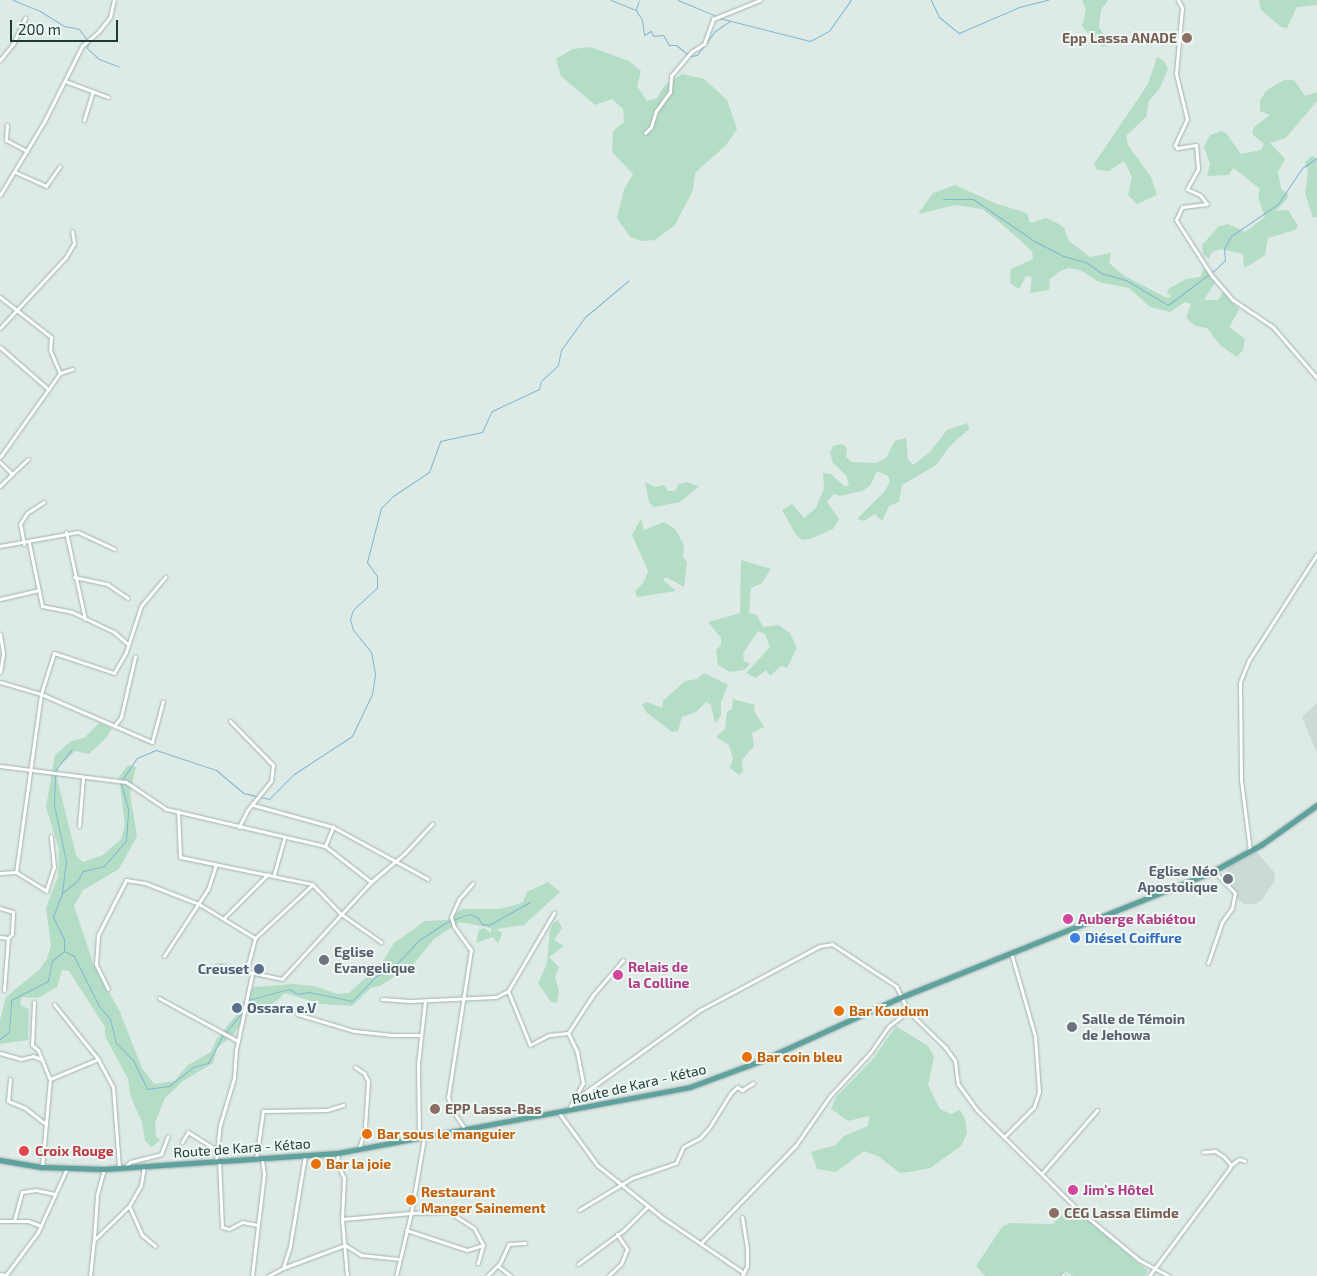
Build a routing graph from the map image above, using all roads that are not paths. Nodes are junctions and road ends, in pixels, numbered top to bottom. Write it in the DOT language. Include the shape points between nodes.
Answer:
graph roads {
  1 [pos="114,0"];
  2 [pos="760,0"];
  3 [pos="1178,0"];
  4 [pos="25,18"];
  5 [pos="0,60"];
  6 [pos="65,80"];
  7 [pos="93,91"];
  8 [pos="108,97"];
  9 [pos="84,120"];
  10 [pos="7,124"];
  11 [pos="645,133"];
  12 [pos="27,151"];
  13 [pos="60,166"];
  14 [pos="15,172"];
  15 [pos="0,195"];
  16 [pos="72,231"];
  17 [pos="0,296"];
  18 [pos="17,310"];
  19 [pos="0,328"];
  20 [pos="0,347"];
  21 [pos="72,369"];
  22 [pos="60,373"];
  23 [pos="1317,378"];
  24 [pos="48,389"];
  25 [pos="0,457"];
  26 [pos="28,459"];
  27 [pos="0,462"];
  28 [pos="12,474"];
  29 [pos="0,486"];
  30 [pos="44,502"];
  31 [pos="66,532"];
  32 [pos="26,544"];
  33 [pos="0,546"];
  34 [pos="114,548"];
  35 [pos="1317,554"];
  36 [pos="74,577"];
  37 [pos="165,577"];
  38 [pos="38,590"];
  39 [pos="128,598"];
  40 [pos="0,599"];
  41 [pos="85,619"];
  42 [pos="0,634"];
  43 [pos="128,644"];
  44 [pos="135,657"];
  45 [pos="0,672"];
  46 [pos="0,682"];
  47 [pos="41,694"];
  48 [pos="163,701"];
  49 [pos="230,721"];
  50 [pos="115,725"];
  51 [pos="0,766"];
  52 [pos="28,770"];
  53 [pos="83,778"];
  54 [pos="253,805"];
  55 [pos="1317,805"];
  56 [pos="178,811"];
  57 [pos="432,824"];
  58 [pos="79,826"];
  59 [pos="239,827"];
  60 [pos="333,827"];
  61 [pos="50,836"];
  62 [pos="284,838"];
  63 [pos="325,846"];
  64 [pos="1250,851"];
  65 [pos="395,861"];
  66 [pos="216,865"];
  67 [pos="1214,870"];
  68 [pos="16,872"];
  69 [pos="0,873"];
  70 [pos="268,874"];
  71 [pos="274,874"];
  72 [pos="428,879"];
  73 [pos="371,882"];
  74 [pos="473,883"];
  75 [pos="312,884"];
  76 [pos="199,904"];
  77 [pos="0,908"];
  78 [pos="554,913"];
  79 [pos="341,914"];
  80 [pos="224,918"];
  81 [pos="0,937"];
  82 [pos="8,938"];
  83 [pos="255,938"];
  84 [pos="381,942"];
  85 [pos="1010,952"];
  86 [pos="164,956"];
  87 [pos="623,960"];
  88 [pos="1208,962"];
  89 [pos="209,969"];
  90 [pos="246,972"];
  91 [pos="252,974"];
  92 [pos="108,989"];
  93 [pos="4,990"];
  94 [pos="508,991"];
  95 [pos="159,998"];
  96 [pos="464,998"];
  97 [pos="899,998"];
  98 [pos="382,999"];
  99 [pos="425,1001"];
  100 [pos="34,1002"];
  101 [pos="54,1004"];
  102 [pos="908,1011"];
  103 [pos="297,1014"];
  104 [pos="422,1034"];
  105 [pos="568,1034"];
  106 [pos="238,1041"];
  107 [pos="0,1053"];
  108 [pos="98,1059"];
  109 [pos="42,1060"];
  110 [pos="355,1067"];
  111 [pos="10,1079"];
  112 [pos="50,1079"];
  113 [pos="752,1083"];
  114 [pos="576,1099"];
  115 [pos="343,1105"];
  116 [pos="1096,1110"];
  117 [pos="568,1111"];
  118 [pos="560,1113"];
  119 [pos="44,1123"];
  120 [pos="466,1130"];
  121 [pos="168,1136"];
  122 [pos="1004,1137"];
  123 [pos="422,1139"];
  124 [pos="182,1142"];
  125 [pos="215,1149"];
  126 [pos="359,1150"];
  127 [pos="1203,1152"];
  128 [pos="338,1153"];
  129 [pos="305,1155"];
  130 [pos="259,1159"];
  131 [pos="0,1160"];
  132 [pos="1246,1161"];
  133 [pos="218,1162"];
  134 [pos="144,1165"];
  135 [pos="1230,1165"];
  136 [pos="42,1166"];
  137 [pos="119,1166"];
  138 [pos="126,1166"];
  139 [pos="67,1168"];
  140 [pos="104,1169"];
  141 [pos="1043,1172"];
  142 [pos="622,1186"];
  143 [pos="56,1194"];
  144 [pos="129,1206"];
  145 [pos="648,1206"];
  146 [pos="578,1210"];
  147 [pos="411,1213"];
  148 [pos="742,1218"];
  149 [pos="342,1219"];
  150 [pos="0,1221"];
  151 [pos="14,1221"];
  152 [pos="258,1225"];
  153 [pos="41,1226"];
  154 [pos="406,1230"];
  155 [pos="617,1234"];
  156 [pos="94,1240"];
  157 [pos="701,1242"];
  158 [pos="525,1243"];
  159 [pos="345,1245"];
  160 [pos="483,1245"];
  161 [pos="155,1246"];
  162 [pos="398,1259"];
  163 [pos="478,1263"];
  164 [pos="578,1264"];
  165 [pos="498,1266"];
  166 [pos="283,1268"];
  167 [pos="1153,1269"];
  168 [pos="0,1274"];
  169 [pos="743,1274"];
  170 [pos="6,1276"];
  171 [pos="90,1276"];
  172 [pos="252,1276"];
  173 [pos="268,1276"];
  174 [pos="347,1276"];
  175 [pos="396,1276"];
  176 [pos="488,1276"];
  177 [pos="512,1276"];
  178 [pos="608,1276"];
  179 [pos="1149,1276"];
  180 [pos="1169,1276"];
  1 -- 6 [label="street" via="110,17 99,32 82,46"];
  2 -- 11 [label="street" via="713,19 704,44 691,52 671,76 670,92"];
  3 -- 23 [label="street" via="1182,8 1176,74 1187,120 1175,145 1196,146 1198,169 1187,189 1200,195 1207,204 1182,208 1176,220 1212,276 1233,300 1273,327"];
  4 -- 5 [label="street" via="13,44"];
  6 -- 7 [label="street"];
  6 -- 12 [label="street"];
  7 -- 8 [label="street"];
  7 -- 9 [label="street"];
  10 -- 12 [label="street" via="6,140"];
  12 -- 14 [label="street"];
  13 -- 14 [label="street" via="46,186"];
  14 -- 15 [label="street"];
  16 -- 18 [label="street" via="74,243 66,257"];
  17 -- 18 [label="street"];
  18 -- 19 [label="street"];
  18 -- 22 [label="street" via="51,337 50,350"];
  20 -- 24 [label="street"];
  21 -- 22 [label="street"];
  22 -- 24 [label="street"];
  24 -- 25 [label="street"];
  26 -- 28 [label="street"];
  27 -- 28 [label="street"];
  28 -- 29 [label="street"];
  30 -- 32 [label="street" via="26,513 20,524"];
  31 -- 32 [label="street"];
  31 -- 34 [label="street" via="78,532"];
  31 -- 36 [label="street"];
  32 -- 33 [label="street"];
  32 -- 38 [label="street"];
  35 -- 64 [label="street" via="1249,660 1240,682 1241,780"];
  36 -- 39 [label="street" via="108,584"];
  36 -- 41 [label="street"];
  37 -- 43 [label="street" via="141,606"];
  38 -- 40 [label="street"];
  38 -- 41 [label="street" via="42,606 72,612"];
  41 -- 43 [label="street" via="114,632"];
  42 -- 45 [label="street" via="3,654"];
  43 -- 47 [label="street" via="114,673 54,653"];
  44 -- 50 [label="street" via="121,717"];
  46 -- 47 [label="street"];
  47 -- 50 [label="street"];
  47 -- 52 [label="street" via="40,718"];
  48 -- 50 [label="street" via="152,742"];
  49 -- 54 [label="street" via="273,765 272,781"];
  51 -- 52 [label="street"];
  52 -- 53 [label="street"];
  52 -- 68 [label="street"];
  53 -- 56 [label="street" via="126,782 159,805"];
  53 -- 58 [label="street"];
  54 -- 59 [label="street"];
  54 -- 60 [label="street"];
  55 -- 64 [label="main road, Route de Kara - Kétao"];
  56 -- 59 [label="street"];
  56 -- 66 [label="street" via="180,857"];
  57 -- 65 [label="street"];
  59 -- 62 [label="street"];
  60 -- 63 [label="street"];
  60 -- 65 [label="street"];
  61 -- 68 [label="street" via="54,867 48,889 46,891"];
  62 -- 63 [label="street"];
  62 -- 71 [label="street"];
  63 -- 73 [label="street"];
  64 -- 67 [label="main road, Route de Kara - Kétao"];
  65 -- 72 [label="street"];
  65 -- 73 [label="street"];
  66 -- 70 [label="street"];
  66 -- 76 [label="street"];
  67 -- 85 [label="main road, Route de Kara - Kétao"];
  67 -- 88 [label="street" via="1235,893 1232,908 1222,922"];
  68 -- 69 [label="street"];
  70 -- 71 [label="street"];
  70 -- 80 [label="street"];
  71 -- 75 [label="street"];
  73 -- 79 [label="street"];
  74 -- 96 [label="street" via="451,918 471,950"];
  75 -- 79 [label="street"];
  75 -- 83 [label="street"];
  76 -- 80 [label="street"];
  76 -- 86 [label="street"];
  76 -- 92 [label="street" via="145,883 126,880 98,935 96,964"];
  77 -- 82 [label="street" via="13,912 12,934"];
  78 -- 94 [label="street"];
  79 -- 84 [label="street"];
  79 -- 91 [label="street" via="282,978"];
  80 -- 83 [label="street"];
  81 -- 82 [label="street"];
  82 -- 93 [label="street"];
  83 -- 90 [label="street"];
  85 -- 97 [label="main road, Route de Kara - Kétao"];
  85 -- 122 [label="street" via="1035,1036 1039,1072 1034,1107"];
  87 -- 105 [label="street" via="593,995"];
  89 -- 90 [label="street" via="220,966"];
  90 -- 91 [label="street"];
  91 -- 106 [label="street"];
  94 -- 96 [label="street" via="486,1000"];
  94 -- 105 [label="street" via="530,1045 549,1035"];
  95 -- 106 [label="street"];
  96 -- 99 [label="street"];
  96 -- 120 [label="street" via="448,1097 452,1110"];
  97 -- 102 [label="street"];
  97 -- 114 [label="street" via="896,986 887,977 838,947 826,944 700,1010"];
  97 -- 117 [label="main road, Route de Kara - Kétao" via="712,1080"];
  98 -- 99 [label="street"];
  99 -- 104 [label="street"];
  100 -- 109 [label="street" via="32,1045"];
  101 -- 108 [label="street"];
  102 -- 122 [label="street" via="945,1047 955,1061 958,1084"];
  102 -- 157 [label="street" via="889,1026 870,1053 830,1096 796,1146"];
  103 -- 104 [label="street" via="354,1031 390,1036"];
  104 -- 123 [label="street"];
  105 -- 114 [label="street" via="582,1070 583,1083"];
  106 -- 125 [label="street" via="234,1079"];
  107 -- 109 [label="street"];
  108 -- 112 [label="street"];
  108 -- 137 [label="street" via="113,1087"];
  109 -- 112 [label="street"];
  110 -- 126 [label="street" via="364,1073 368,1081 365,1128"];
  111 -- 119 [label="street" via="8,1101 25,1108"];
  112 -- 119 [label="street"];
  113 -- 142 [label="street" via="742,1090 737,1087 730,1094 710,1128 683,1148 676,1162"];
  114 -- 117 [label="street"];
  115 -- 130 [label="street" via="327,1110 262,1111"];
  116 -- 141 [label="street"];
  117 -- 118 [label="main road, Route de Kara - Kétao"];
  118 -- 120 [label="main road, Route de Kara - Kétao"];
  118 -- 142 [label="street" via="597,1165"];
  119 -- 136 [label="street"];
  120 -- 123 [label="main road, Route de Kara - Kétao"];
  121 -- 138 [label="street" via="161,1154"];
  122 -- 141 [label="street"];
  123 -- 126 [label="main road, Route de Kara - Kétao"];
  123 -- 147 [label="street"];
  124 -- 125 [label="street" via="188,1132"];
  125 -- 133 [label="street"];
  126 -- 128 [label="main road, Route de Kara - Kétao"];
  127 -- 135 [label="street" via="1215,1151"];
  128 -- 129 [label="main road, Route de Kara - Kétao"];
  128 -- 149 [label="street" via="337,1163 344,1178"];
  129 -- 130 [label="main road, Route de Kara - Kétao"];
  129 -- 166 [label="street" via="292,1239"];
  130 -- 133 [label="main road, Route de Kara - Kétao"];
  130 -- 152 [label="street" via="264,1174"];
  131 -- 136 [label="main road, Route de Kara - Kétao"];
  132 -- 135 [label="street" via="1239,1160"];
  133 -- 134 [label="main road, Route de Kara - Kétao"];
  133 -- 152 [label="street" via="222,1227 229,1229 242,1222"];
  134 -- 138 [label="main road, Route de Kara - Kétao"];
  134 -- 144 [label="street" via="141,1185"];
  135 -- 167 [label="street" via="1177,1242"];
  136 -- 139 [label="main road, Route de Kara - Kétao"];
  137 -- 138 [label="main road, Route de Kara - Kétao"];
  137 -- 140 [label="main road, Route de Kara - Kétao"];
  139 -- 140 [label="main road, Route de Kara - Kétao"];
  139 -- 143 [label="street"];
  140 -- 156 [label="street" via="97,1195"];
  141 -- 167 [label="street" via="1075,1207"];
  142 -- 145 [label="street"];
  142 -- 146 [label="street"];
  143 -- 151 [label="street" via="36,1190 22,1192"];
  143 -- 153 [label="street"];
  144 -- 156 [label="street"];
  144 -- 161 [label="street" via="142,1235"];
  145 -- 155 [label="street"];
  145 -- 157 [label="street"];
  147 -- 149 [label="street"];
  147 -- 154 [label="street"];
  147 -- 160 [label="street" via="449,1212 474,1228"];
  148 -- 169 [label="street" via="747,1250"];
  149 -- 159 [label="street"];
  150 -- 151 [label="street"];
  151 -- 153 [label="street"];
  152 -- 172 [label="street"];
  153 -- 170 [label="street"];
  154 -- 160 [label="street" via="467,1250"];
  154 -- 162 [label="street"];
  155 -- 164 [label="street"];
  155 -- 178 [label="street" via="627,1249 621,1264"];
  156 -- 171 [label="street"];
  157 -- 169 [label="street"];
  158 -- 165 [label="street" via="509,1244"];
  159 -- 162 [label="street" via="362,1255"];
  159 -- 166 [label="street"];
  159 -- 174 [label="street"];
  160 -- 163 [label="street"];
  162 -- 175 [label="street"];
  165 -- 176 [label="street"];
  165 -- 177 [label="street"];
  166 -- 173 [label="street"];
  167 -- 179 [label="street"];
  167 -- 180 [label="street"];
  168 -- 170 [label="street"];
}
